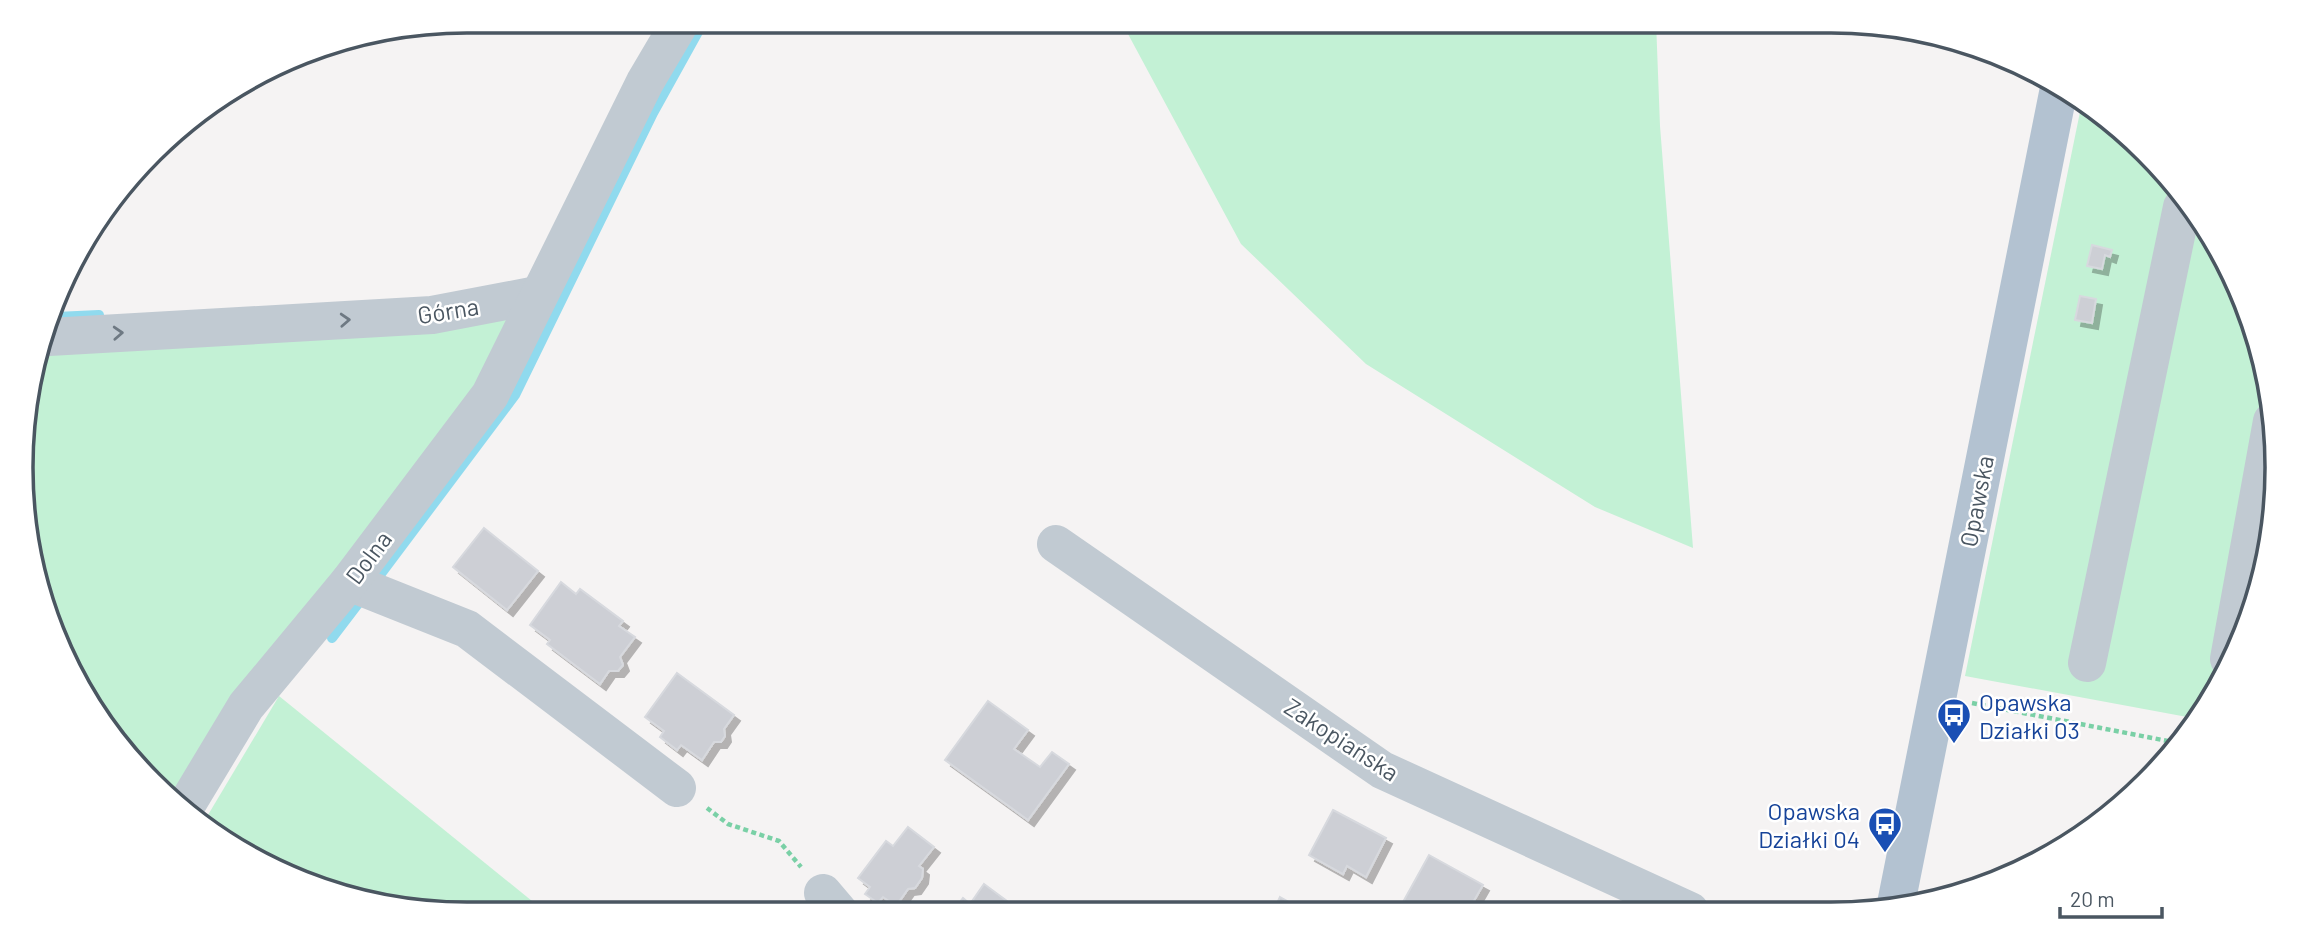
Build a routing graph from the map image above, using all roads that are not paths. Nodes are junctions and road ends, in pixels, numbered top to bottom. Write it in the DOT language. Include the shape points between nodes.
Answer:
graph roads {
  1 [pos="674,33"];
  2 [pos="2057,97"];
  3 [pos="2181,211"];
  4 [pos="537,295"];
  5 [pos="53,337"];
  6 [pos="2265,474"];
  7 [pos="1056,544"];
  8 [pos="366,589"];
  9 [pos="2237,619"];
  10 [pos="2087,663"];
  11 [pos="677,788"];
  12 [pos="189,801"];
  13 [pos="1898,896"];
  14 [pos="1670,902"];
  1 -- 4 [label="street"];
  2 -- 13 [label="main road, Opawska"];
  3 -- 10 [label="street"];
  5 -- 4 [label="street, Górna, one-way" via="432,315"];
  4 -- 8 [label="street, Dolna" via="490,395"];
  6 -- 9 [label="street"];
  7 -- 14 [label="street, Zakopiańska" via="1382,769"];
  8 -- 11 [label="street" via="467,629"];
  8 -- 12 [label="street, Dolna" via="246,706"];
}
